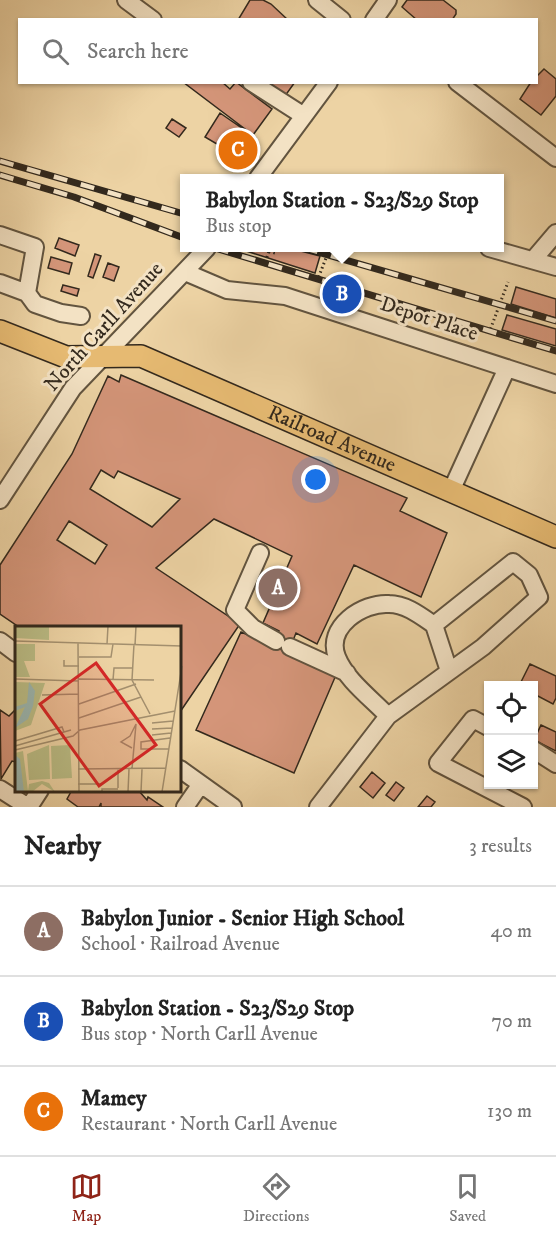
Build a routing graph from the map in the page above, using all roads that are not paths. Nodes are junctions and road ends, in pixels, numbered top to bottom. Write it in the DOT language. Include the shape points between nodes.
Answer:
graph roads {
  1 [pos="126,0"];
  2 [pos="317,0"];
  3 [pos="388,0"];
  4 [pos="150,18"];
  5 [pos="340,18"];
  6 [pos="375,18"];
  7 [pos="254,84"];
  8 [pos="328,84"];
  9 [pos="460,84"];
  10 [pos="304,116"];
  11 [pos="556,158"];
  12 [pos="261,174"];
  13 [pos="556,232"];
  14 [pos="0,235"];
  15 [pos="203,252"];
  16 [pos="504,252"];
  17 [pos="533,260"];
  18 [pos="556,267"];
  19 [pos="185,272"];
  20 [pos="0,283"];
  21 [pos="27,293"];
  22 [pos="81,316"];
  23 [pos="0,331"];
  24 [pos="103,356"];
  25 [pos="507,368"];
  26 [pos="556,384"];
  27 [pos="451,491"];
  28 [pos="0,500"];
  29 [pos="556,537"];
  30 [pos="260,553"];
  31 [pos="434,625"];
  32 [pos="0,641"];
  33 [pos="15,652"];
  34 [pos="448,671"];
  35 [pos="348,673"];
  36 [pos="388,716"];
  37 [pos="484,724"];
  38 [pos="538,753"];
  39 [pos="556,764"];
  40 [pos="182,770"];
  41 [pos="201,784"];
  42 [pos="0,789"];
  43 [pos="35,802"];
  44 [pos="185,807"];
  45 [pos="233,807"];
  46 [pos="318,807"];
  47 [pos="523,807"];
  1 -- 4 [label="street"];
  2 -- 5 [label="street"];
  3 -- 6 [label="street"];
  7 -- 10 [label="street"];
  8 -- 10 [label="street"];
  9 -- 11 [label="street"];
  10 -- 12 [label="street"];
  13 -- 17 [label="street"];
  14 -- 21 [label="street" via="35,246"];
  15 -- 19 [label="street, North Carll Avenue"];
  16 -- 17 [label="street"];
  17 -- 18 [label="street"];
  19 -- 24 [label="street, North Carll Avenue"];
  19 -- 25 [label="street, Depot Place" via="226,290 285,296"];
  20 -- 21 [label="street"];
  21 -- 22 [label="street" via="36,304"];
  23 -- 24 [label="main road, Railroad Avenue" via="66,357"];
  24 -- 27 [label="main road, Railroad Avenue" via="141,356"];
  24 -- 28 [label="street, North Carll Avenue" via="73,388"];
  25 -- 26 [label="street, Depot Place"];
  25 -- 27 [label="street"];
  27 -- 29 [label="main road, Railroad Avenue"];
  30 -- 35 [label="street" via="235,610 253,628"];
  31 -- 34 [label="street"];
  31 -- 34 [label="street" via="513,562 529,575 538,597 483,647"];
  31 -- 35 [label="street" via="410,609 389,603 364,608 346,620 335,639 337,657"];
  32 -- 33 [label="street"];
  34 -- 36 [label="street"];
  35 -- 36 [label="street"];
  36 -- 46 [label="street"];
  37 -- 47 [label="street" via="473,719 438,763"];
  38 -- 39 [label="street"];
  40 -- 41 [label="street"];
  41 -- 44 [label="street"];
  41 -- 45 [label="street"];
  42 -- 43 [label="street"];
}
